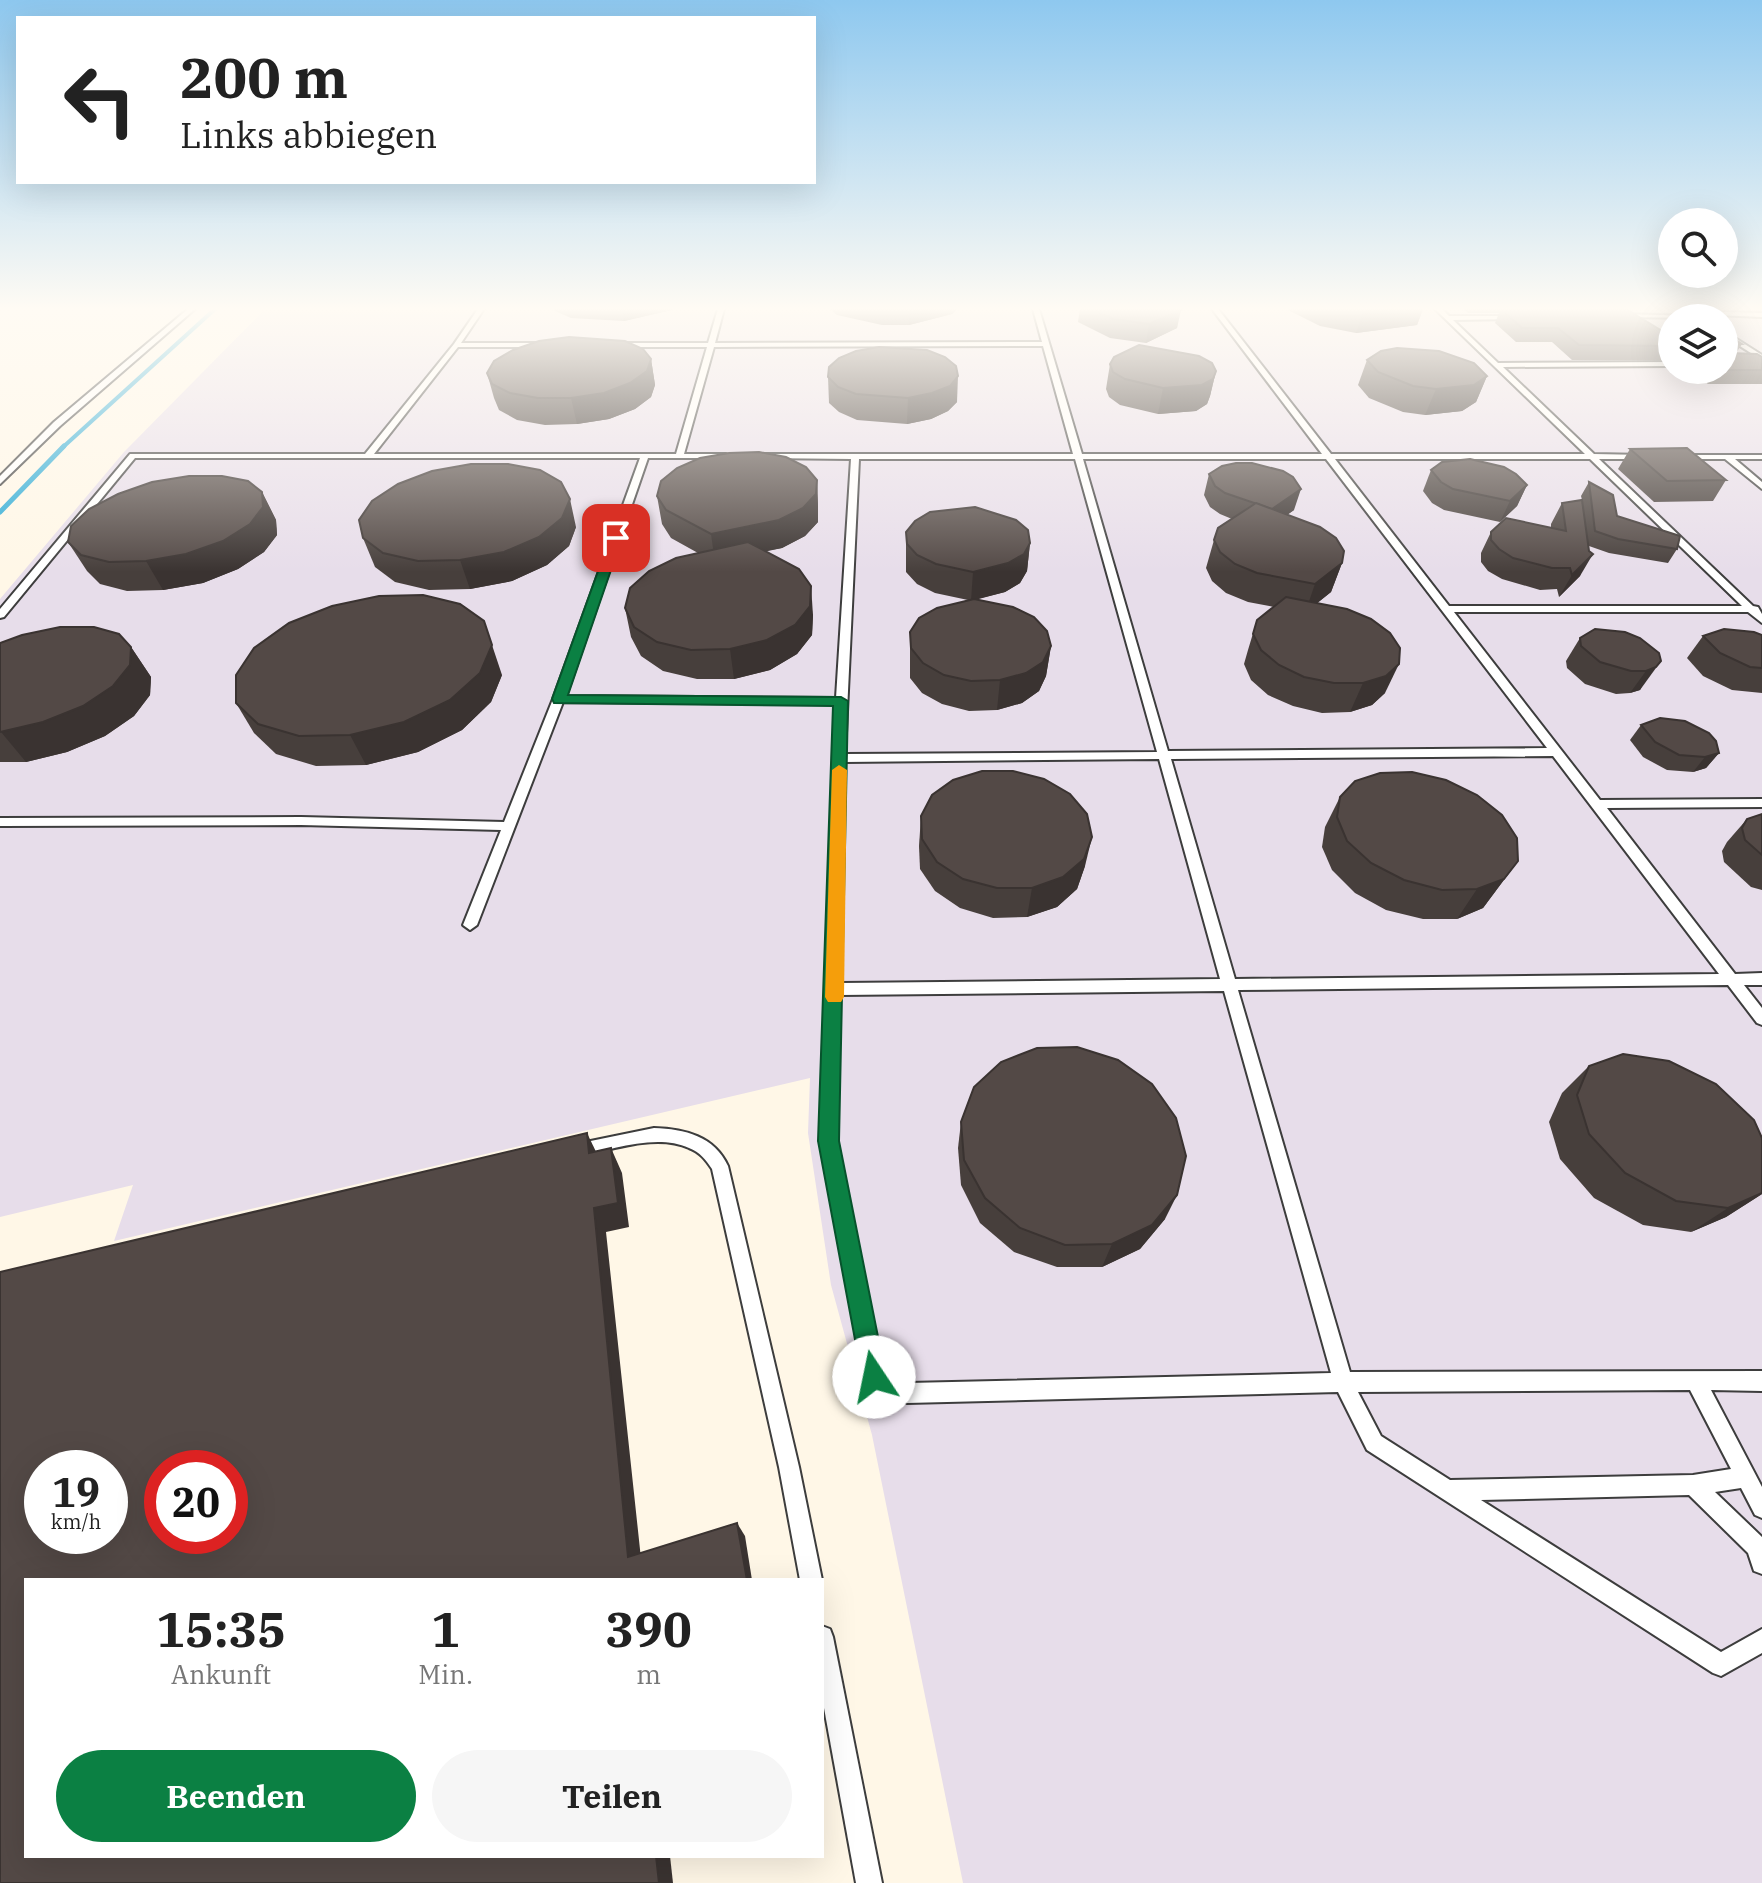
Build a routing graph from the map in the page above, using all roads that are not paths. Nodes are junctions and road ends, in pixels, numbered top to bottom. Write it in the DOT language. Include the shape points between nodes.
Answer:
graph roads {
  1 [pos="89,397"];
  2 [pos="415,397"];
  3 [pos="696,397"];
  4 [pos="1061,397"];
  5 [pos="1282,397"];
  6 [pos="1531,397"];
  7 [pos="1077,455"];
  8 [pos="679,456"];
  9 [pos="737,456"];
  10 [pos="752,456"];
  11 [pos="855,456"];
  12 [pos="367,457"];
  13 [pos="1328,457"];
  14 [pos="1594,457"];
  15 [pos="1653,457"];
  16 [pos="1668,457"];
  17 [pos="1727,457"];
  18 [pos="1762,457"];
  19 [pos="644,458"];
  20 [pos="0,481"];
  21 [pos="1762,486"];
  22 [pos="1445,609"];
  23 [pos="1757,609"];
  24 [pos="0,615"];
  25 [pos="1762,620"];
  26 [pos="559,699"];
  27 [pos="841,701"];
  28 [pos="1556,752"];
  29 [pos="1163,755"];
  30 [pos="840,758"];
  31 [pos="1762,803"];
  32 [pos="1595,804"];
  33 [pos="0,822"];
  34 [pos="509,826"];
  35 [pos="470,925"];
  36 [pos="1731,979"];
  37 [pos="1762,979"];
  38 [pos="1232,987"];
  39 [pos="835,989"];
  40 [pos="1762,1019"];
  41 [pos="565,1154"];
  42 [pos="1695,1380"];
  43 [pos="1762,1381"];
  44 [pos="1343,1382"];
  45 [pos="1746,1477"];
  46 [pos="1693,1485"];
  47 [pos="1447,1490"];
  48 [pos="1762,1508"];
  49 [pos="1762,1563"];
  50 [pos="811,1578"];
  51 [pos="1762,1640"];
  52 [pos="824,1647"];
  53 [pos="869,1883"];
  1 -- 20 [label="lane"];
  2 -- 12 [label="lane"];
  3 -- 8 [label="lane"];
  4 -- 7 [label="lane"];
  5 -- 13 [label="lane"];
  6 -- 14 [label="lane"];
  7 -- 11 [label="lane"];
  7 -- 13 [label="lane"];
  7 -- 29 [label="lane"];
  8 -- 9 [label="lane"];
  8 -- 19 [label="lane"];
  10 -- 11 [label="lane"];
  11 -- 27 [label="lane"];
  12 -- 19 [label="lane"];
  12 -- 24 [label="lane" via="133,456"];
  13 -- 14 [label="lane"];
  13 -- 22 [label="lane"];
  14 -- 15 [label="lane"];
  14 -- 23 [label="lane"];
  16 -- 17 [label="lane"];
  17 -- 18 [label="lane"];
  17 -- 21 [label="lane"];
  19 -- 26 [label="lane"];
  22 -- 23 [label="lane"];
  22 -- 28 [label="lane"];
  23 -- 25 [label="lane"];
  26 -- 27 [label="lane"];
  26 -- 34 [label="lane"];
  27 -- 30 [label="lane"];
  28 -- 29 [label="lane"];
  28 -- 32 [label="lane"];
  29 -- 30 [label="lane"];
  29 -- 38 [label="lane"];
  30 -- 39 [label="lane"];
  31 -- 32 [label="lane"];
  32 -- 36 [label="lane"];
  33 -- 34 [label="lane"];
  34 -- 35 [label="lane"];
  36 -- 37 [label="lane"];
  36 -- 38 [label="lane"];
  36 -- 40 [label="lane"];
  38 -- 39 [label="lane"];
  38 -- 44 [label="lane"];
  39 -- 44 [label="lane" via="829,1141 874,1377 907,1393"];
  41 -- 50 [label="lane" via="664,1136 696,1141 714,1155"];
  42 -- 43 [label="lane"];
  42 -- 44 [label="lane"];
  42 -- 45 [label="lane"];
  44 -- 47 [label="lane" via="1374,1443"];
  45 -- 46 [label="lane"];
  45 -- 48 [label="lane"];
  46 -- 47 [label="lane"];
  46 -- 49 [label="lane" via="1757,1547"];
  47 -- 51 [label="lane" via="1721,1665"];
  52 -- 53 [label="lane"];
}
